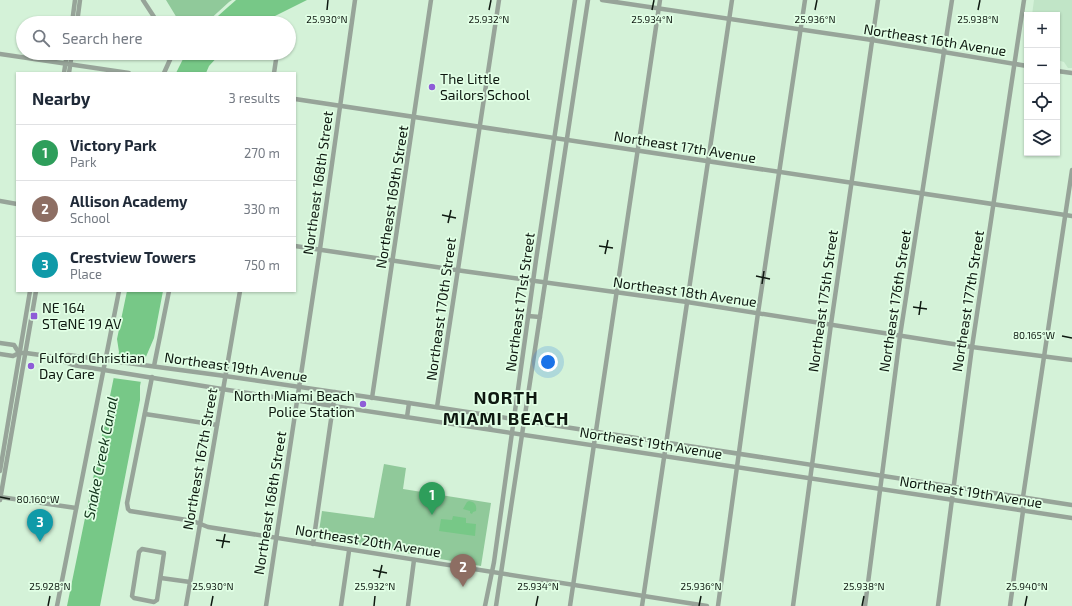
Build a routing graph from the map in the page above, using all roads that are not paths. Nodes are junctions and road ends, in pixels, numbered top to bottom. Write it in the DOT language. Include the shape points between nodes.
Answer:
graph roads {
  1 [pos="75,0"];
  2 [pos="80,0"];
  3 [pos="143,0"];
  4 [pos="355,0"];
  5 [pos="431,0"];
  6 [pos="499,0"];
  7 [pos="575,0"];
  8 [pos="588,0"];
  9 [pos="602,0"];
  10 [pos="660,0"];
  11 [pos="732,0"];
  12 [pos="805,0"];
  13 [pos="878,0"];
  14 [pos="952,0"];
  15 [pos="1024,0"];
  16 [pos="659,9"];
  17 [pos="73,16"];
  18 [pos="78,16"];
  19 [pos="153,16"];
  20 [pos="729,19"];
  21 [pos="801,30"];
  22 [pos="872,40"];
  23 [pos="944,51"];
  24 [pos="0,54"];
  25 [pos="16,56"];
  26 [pos="41,60"];
  27 [pos="68,60"];
  28 [pos="69,60"];
  29 [pos="170,60"];
  30 [pos="276,60"];
  31 [pos="68,64"];
  32 [pos="1013,64"];
  33 [pos="1024,66"];
  34 [pos="1060,71"];
  35 [pos="64,72"];
  36 [pos="69,72"];
  37 [pos="122,72"];
  38 [pos="164,72"];
  39 [pos="274,72"];
  40 [pos="1072,73"];
  41 [pos="296,99"];
  42 [pos="341,106"];
  43 [pos="415,117"];
  44 [pos="480,127"];
  45 [pos="554,138"];
  46 [pos="567,140"];
  47 [pos="638,151"];
  48 [pos="708,162"];
  49 [pos="1072,170"];
  50 [pos="778,172"];
  51 [pos="851,182"];
  52 [pos="922,194"];
  53 [pos="0,201"];
  54 [pos="16,204"];
  55 [pos="994,205"];
  56 [pos="1065,215"];
  57 [pos="1072,216"];
  58 [pos="296,246"];
  59 [pos="320,249"];
  60 [pos="393,260"];
  61 [pos="457,270"];
  62 [pos="534,281"];
  63 [pos="546,283"];
  64 [pos="30,292"];
  65 [pos="36,292"];
  66 [pos="119,292"];
  67 [pos="169,292"];
  68 [pos="240,292"];
  69 [pos="617,293"];
  70 [pos="687,302"];
  71 [pos="758,313"];
  72 [pos="528,316"];
  73 [pos="540,317"];
  74 [pos="831,324"];
  75 [pos="900,336"];
  76 [pos="0,343"];
  77 [pos="972,347"];
  78 [pos="20,353"];
  79 [pos="26,353"];
  80 [pos="0,354"];
  81 [pos="1044,356"];
  82 [pos="62,358"];
  83 [pos="106,359"];
  84 [pos="1072,360"];
  85 [pos="154,366"];
  86 [pos="104,370"];
  87 [pos="521,372"];
  88 [pos="532,374"];
  89 [pos="225,376"];
  90 [pos="152,377"];
  91 [pos="299,387"];
  92 [pos="223,389"];
  93 [pos="335,392"];
  94 [pos="13,394"];
  95 [pos="18,395"];
  96 [pos="372,398"];
  97 [pos="297,400"];
  98 [pos="409,403"];
  99 [pos="333,406"];
  100 [pos="437,407"];
  101 [pos="145,414"];
  102 [pos="492,416"];
  103 [pos="407,417"];
  104 [pos="514,420"];
  105 [pos="525,421"];
  106 [pos="217,425"];
  107 [pos="490,429"];
  108 [pos="596,432"];
  109 [pos="513,433"];
  110 [pos="523,434"];
  111 [pos="666,442"];
  112 [pos="594,445"];
  113 [pos="738,454"];
  114 [pos="664,456"];
  115 [pos="811,465"];
  116 [pos="736,467"];
  117 [pos="0,471"];
  118 [pos="882,476"];
  119 [pos="809,478"];
  120 [pos="954,487"];
  121 [pos="880,489"];
  122 [pos="1024,497"];
  123 [pos="0,498"];
  124 [pos="952,500"];
  125 [pos="1072,505"];
  126 [pos="76,508"];
  127 [pos="1023,510"];
  128 [pos="1072,518"];
  129 [pos="200,523"];
  130 [pos="276,538"];
  131 [pos="312,544"];
  132 [pos="349,551"];
  133 [pos="414,560"];
  134 [pos="492,572"];
  135 [pos="502,574"];
  136 [pos="160,578"];
  137 [pos="190,582"];
  138 [pos="573,584"];
  139 [pos="643,595"];
  140 [pos="57,606"];
  141 [pos="186,606"];
  142 [pos="266,606"];
  143 [pos="341,606"];
  144 [pos="408,606"];
  145 [pos="485,606"];
  146 [pos="496,606"];
  147 [pos="570,606"];
  148 [pos="642,606"];
  149 [pos="707,606"];
  150 [pos="718,606"];
  151 [pos="793,606"];
  152 [pos="865,606"];
  153 [pos="938,606"];
  154 [pos="1010,606"];
  1 -- 17 [label="street"];
  2 -- 18 [label="street"];
  3 -- 19 [label="street"];
  4 -- 42 [label="street, Northeast 168th Street"];
  5 -- 43 [label="street, Northeast 169th Street"];
  6 -- 44 [label="street, Northeast 170th Street"];
  7 -- 45 [label="street, Northeast 171st Street"];
  8 -- 46 [label="street, Northeast 171st Street"];
  9 -- 16 [label="street, Northeast 16th Avenue"];
  10 -- 16 [label="street"];
  11 -- 20 [label="street"];
  12 -- 21 [label="street"];
  13 -- 22 [label="street, Northeast 175th Street"];
  14 -- 23 [label="street, Northeast 176th Street"];
  15 -- 32 [label="street, Northeast 177th Street"];
  16 -- 20 [label="street, Northeast 16th Avenue"];
  16 -- 47 [label="street"];
  20 -- 21 [label="street, Northeast 16th Avenue"];
  20 -- 48 [label="street"];
  21 -- 22 [label="street, Northeast 16th Avenue"];
  21 -- 50 [label="street"];
  22 -- 23 [label="street, Northeast 16th Avenue"];
  22 -- 51 [label="street, Northeast 175th Street"];
  23 -- 32 [label="street, Northeast 16th Avenue"];
  23 -- 52 [label="street, Northeast 176th Street"];
  24 -- 25 [label="street"];
  26 -- 31 [label="street"];
  27 -- 31 [label="street"];
  28 -- 31 [label="street"];
  29 -- 38 [label="street"];
  30 -- 39 [label="street"];
  31 -- 35 [label="street"];
  31 -- 36 [label="street"];
  31 -- 37 [label="street"];
  32 -- 33 [label="street, Northeast 16th Avenue"];
  32 -- 55 [label="street, Northeast 177th Street"];
  34 -- 40 [label="street"];
  41 -- 42 [label="street, Northeast 17th Avenue"];
  42 -- 43 [label="street, Northeast 17th Avenue"];
  42 -- 59 [label="street, Northeast 168th Street"];
  43 -- 44 [label="street, Northeast 17th Avenue"];
  43 -- 60 [label="street, Northeast 169th Street"];
  44 -- 45 [label="street, Northeast 17th Avenue"];
  44 -- 61 [label="street, Northeast 170th Street"];
  45 -- 46 [label="street, Northeast 17th Avenue"];
  45 -- 62 [label="street, Northeast 171st Street"];
  46 -- 47 [label="street, Northeast 17th Avenue"];
  46 -- 63 [label="street, Northeast 171st Street"];
  47 -- 48 [label="street, Northeast 17th Avenue"];
  47 -- 69 [label="street"];
  48 -- 50 [label="street, Northeast 17th Avenue"];
  48 -- 70 [label="street"];
  49 -- 56 [label="street"];
  50 -- 51 [label="street, Northeast 17th Avenue"];
  50 -- 71 [label="street"];
  51 -- 52 [label="street, Northeast 17th Avenue"];
  51 -- 74 [label="street, Northeast 175th Street"];
  52 -- 55 [label="street, Northeast 17th Avenue"];
  52 -- 75 [label="street, Northeast 176th Street"];
  53 -- 54 [label="street"];
  55 -- 56 [label="street, Northeast 17th Avenue"];
  55 -- 77 [label="street, Northeast 177th Street"];
  56 -- 57 [label="street, Northeast 17th Avenue"];
  56 -- 81 [label="street"];
  58 -- 59 [label="street, Northeast 18th Avenue"];
  59 -- 60 [label="street, Northeast 18th Avenue"];
  59 -- 91 [label="street, Northeast 168th Street"];
  60 -- 61 [label="street, Northeast 18th Avenue"];
  60 -- 96 [label="street, Northeast 169th Street"];
  61 -- 62 [label="street, Northeast 18th Avenue"];
  61 -- 100 [label="street, Northeast 170th Street"];
  62 -- 63 [label="street, Northeast 18th Avenue"];
  62 -- 72 [label="street, Northeast 171st Street"];
  63 -- 69 [label="street, Northeast 18th Avenue"];
  63 -- 73 [label="street, Northeast 171st Street"];
  64 -- 78 [label="street"];
  65 -- 79 [label="street"];
  66 -- 83 [label="street"];
  67 -- 85 [label="street"];
  68 -- 89 [label="street, Northeast 167th Street"];
  69 -- 70 [label="street, Northeast 18th Avenue"];
  69 -- 108 [label="street"];
  70 -- 71 [label="street, Northeast 18th Avenue"];
  70 -- 111 [label="street"];
  71 -- 74 [label="street, Northeast 18th Avenue"];
  71 -- 113 [label="street"];
  72 -- 73 [label="street"];
  72 -- 87 [label="street, Northeast 171st Street"];
  73 -- 88 [label="street, Northeast 171st Street"];
  74 -- 75 [label="street, Northeast 18th Avenue"];
  74 -- 115 [label="street, Northeast 175th Street"];
  75 -- 77 [label="street, Northeast 18th Avenue"];
  75 -- 118 [label="street, Northeast 176th Street"];
  76 -- 78 [label="street" via="14,345"];
  77 -- 81 [label="street, Northeast 18th Avenue"];
  77 -- 120 [label="street, Northeast 177th Street"];
  78 -- 79 [label="street, Northeast 19th Avenue"];
  78 -- 80 [label="street, Northeast 19th Avenue" via="13,356"];
  78 -- 94 [label="street"];
  79 -- 82 [label="street, Northeast 19th Avenue"];
  79 -- 95 [label="street"];
  81 -- 84 [label="street, Northeast 18th Avenue"];
  81 -- 122 [label="street"];
  82 -- 83 [label="street, Northeast 19th Avenue" via="68,355"];
  82 -- 86 [label="street, Northeast 19th Avenue" via="73,365"];
  83 -- 85 [label="street, Northeast 19th Avenue"];
  83 -- 86 [label="street"];
  85 -- 89 [label="street, Northeast 19th Avenue"];
  86 -- 90 [label="street, Northeast 19th Avenue"];
  86 -- 126 [label="street"];
  87 -- 88 [label="street"];
  87 -- 104 [label="street, Northeast 171st Street"];
  88 -- 105 [label="street, Northeast 171st Street"];
  89 -- 91 [label="street, Northeast 19th Avenue"];
  89 -- 92 [label="street, Northeast 167th Street"];
  90 -- 92 [label="street, Northeast 19th Avenue"];
  90 -- 101 [label="street"];
  91 -- 93 [label="street, Northeast 19th Avenue"];
  91 -- 97 [label="street, Northeast 168th Street"];
  92 -- 97 [label="street, Northeast 19th Avenue"];
  92 -- 106 [label="street, Northeast 167th Street"];
  93 -- 96 [label="street, Northeast 19th Avenue"];
  93 -- 99 [label="street"];
  94 -- 95 [label="street"];
  94 -- 117 [label="street"];
  95 -- 123 [label="street"];
  96 -- 98 [label="street, Northeast 19th Avenue"];
  97 -- 99 [label="street, Northeast 19th Avenue"];
  97 -- 130 [label="street, Northeast 168th Street"];
  98 -- 100 [label="street, Northeast 19th Avenue"];
  98 -- 103 [label="street"];
  99 -- 103 [label="street, Northeast 19th Avenue"];
  99 -- 131 [label="street"];
  100 -- 102 [label="street, Northeast 19th Avenue"];
  101 -- 106 [label="street"];
  101 -- 129 [label="street, Northeast 20th Avenue" via="127,503 128,509"];
  102 -- 104 [label="street, Northeast 19th Avenue"];
  102 -- 107 [label="street"];
  103 -- 107 [label="street, Northeast 19th Avenue"];
  104 -- 105 [label="street, Northeast 19th Avenue"];
  104 -- 109 [label="street, Northeast 171st Street"];
  105 -- 108 [label="street, Northeast 19th Avenue"];
  105 -- 110 [label="street, Northeast 171st Street"];
  106 -- 129 [label="street, Northeast 167th Street"];
  107 -- 109 [label="street, Northeast 19th Avenue"];
  108 -- 111 [label="street, Northeast 19th Avenue"];
  108 -- 112 [label="street"];
  109 -- 110 [label="street, Northeast 19th Avenue"];
  109 -- 134 [label="street, Northeast 171st Street"];
  110 -- 112 [label="street, Northeast 19th Avenue"];
  110 -- 135 [label="street, Northeast 171st Street"];
  111 -- 113 [label="street, Northeast 19th Avenue"];
  111 -- 114 [label="street"];
  112 -- 114 [label="street, Northeast 19th Avenue"];
  112 -- 138 [label="street"];
  113 -- 115 [label="street, Northeast 19th Avenue"];
  113 -- 116 [label="street"];
  114 -- 116 [label="street, Northeast 19th Avenue"];
  114 -- 139 [label="street"];
  115 -- 118 [label="street, Northeast 19th Avenue"];
  115 -- 119 [label="street, Northeast 175th Street"];
  116 -- 119 [label="street, Northeast 19th Avenue"];
  116 -- 150 [label="street"];
  118 -- 120 [label="street, Northeast 19th Avenue"];
  118 -- 121 [label="street, Northeast 176th Street"];
  119 -- 121 [label="street, Northeast 19th Avenue"];
  119 -- 151 [label="street, Northeast 175th Street"];
  120 -- 122 [label="street, Northeast 19th Avenue"];
  120 -- 124 [label="street, Northeast 177th Street"];
  121 -- 124 [label="street, Northeast 19th Avenue"];
  121 -- 152 [label="street, Northeast 176th Street"];
  122 -- 125 [label="street, Northeast 19th Avenue"];
  122 -- 127 [label="street"];
  123 -- 126 [label="street"];
  124 -- 127 [label="street, Northeast 19th Avenue"];
  124 -- 153 [label="street, Northeast 177th Street"];
  126 -- 140 [label="street"];
  127 -- 128 [label="street, Northeast 19th Avenue"];
  127 -- 154 [label="street"];
  129 -- 130 [label="street, Northeast 20th Avenue" via="208,527"];
  129 -- 137 [label="street, Northeast 167th Street"];
  130 -- 131 [label="street, Northeast 20th Avenue"];
  130 -- 142 [label="street, Northeast 168th Street"];
  131 -- 132 [label="street, Northeast 20th Avenue"];
  132 -- 133 [label="street, Northeast 20th Avenue"];
  132 -- 143 [label="street"];
  133 -- 134 [label="street, Northeast 20th Avenue"];
  133 -- 144 [label="street"];
  134 -- 135 [label="street, Northeast 20th Avenue"];
  134 -- 145 [label="street, Northeast 171st Street"];
  135 -- 138 [label="street, Northeast 20th Avenue"];
  135 -- 146 [label="street, Northeast 171st Street"];
  136 -- 136 [label="street" via="155,602 132,598 140,550 164,553"];
  136 -- 137 [label="street"];
  137 -- 141 [label="street, Northeast 167th Street"];
  138 -- 139 [label="street, Northeast 20th Avenue"];
  138 -- 147 [label="street"];
  139 -- 148 [label="street"];
  139 -- 149 [label="street, Northeast 20th Avenue"];
}
